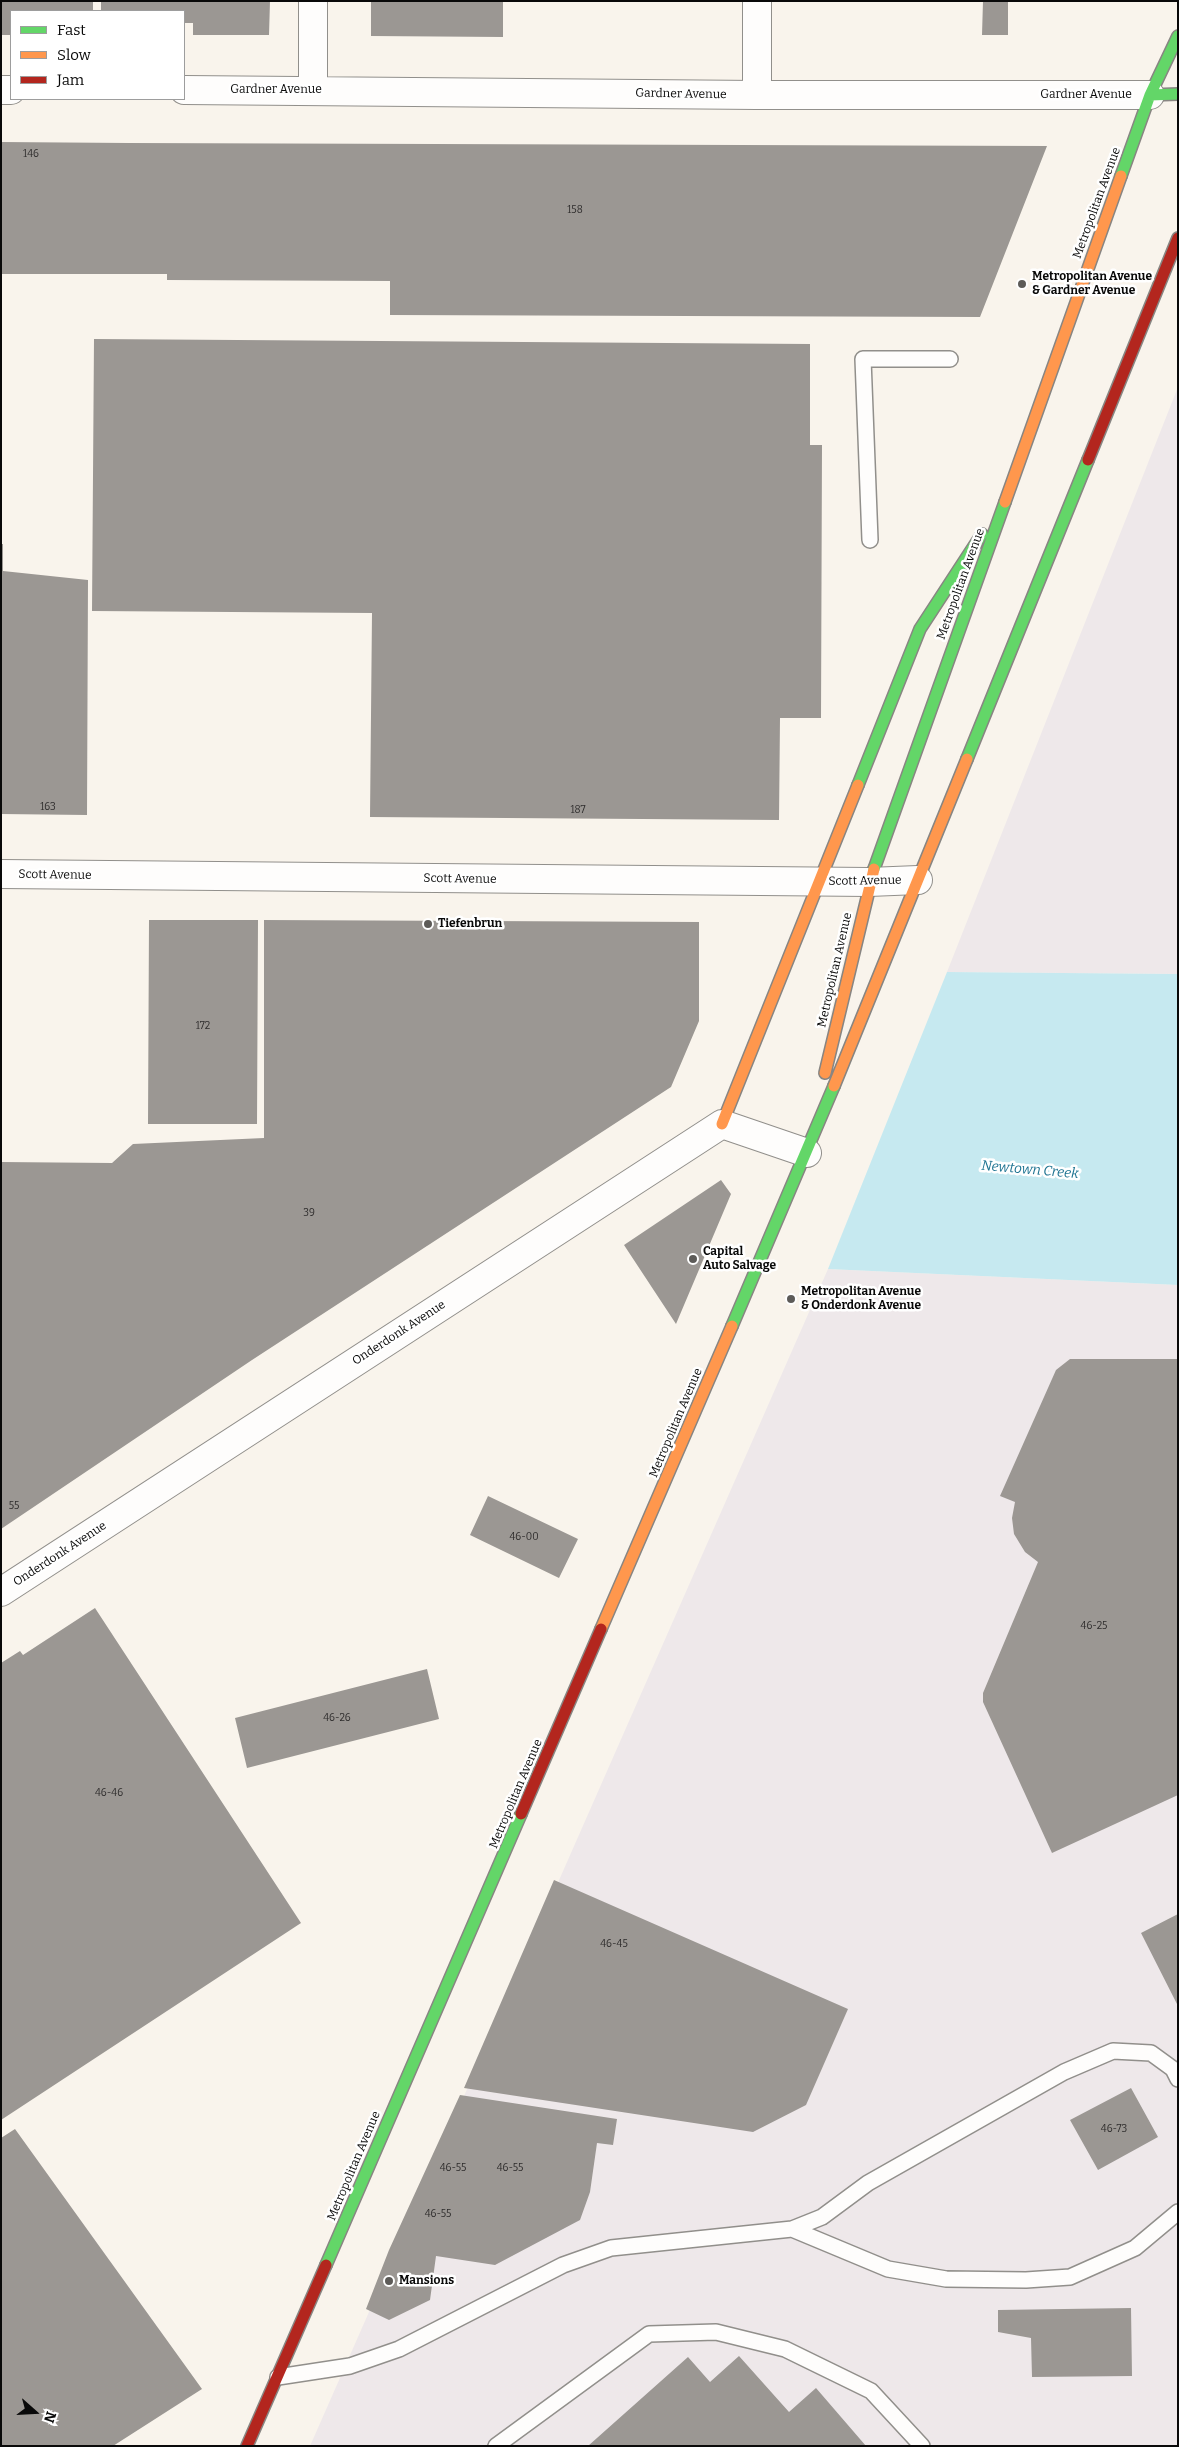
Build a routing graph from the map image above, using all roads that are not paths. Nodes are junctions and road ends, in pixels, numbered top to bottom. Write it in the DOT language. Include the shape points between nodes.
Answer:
graph roads {
  1 [pos="313,1"];
  2 [pos="757,1"];
  3 [pos="1178,36"];
  4 [pos="185,90"];
  5 [pos="313,90"];
  6 [pos="1150,94"];
  7 [pos="1178,94"];
  8 [pos="757,95"];
  9 [pos="1178,238"];
  10 [pos="950,359"];
  11 [pos="1006,498"];
  12 [pos="870,540"];
  13 [pos="1,874"];
  14 [pos="918,880"];
  15 [pos="818,882"];
  16 [pos="869,882"];
  17 [pos="722,1124"];
  18 [pos="807,1153"];
  19 [pos="1,1592"];
  20 [pos="1178,2079"];
  21 [pos="1178,2212"];
  22 [pos="792,2229"];
  23 [pos="278,2377"];
  24 [pos="247,2446"];
  25 [pos="496,2446"];
  26 [pos="922,2446"];
  1 -- 5 [label="street"];
  2 -- 8 [label="street"];
  3 -- 6 [label="main road, Metropolitan Avenue"];
  4 -- 5 [label="street, Gardner Avenue"];
  5 -- 8 [label="street, Gardner Avenue"];
  6 -- 7 [label="main road, Gardner Avenue"];
  6 -- 8 [label="street, Gardner Avenue"];
  6 -- 11 [label="main road, Metropolitan Avenue"];
  9 -- 14 [label="main road, Metropolitan Avenue"];
  10 -- 12 [label="lane" via="863,359"];
  11 -- 15 [label="main road" via="920,629"];
  11 -- 16 [label="main road, Metropolitan Avenue"];
  13 -- 15 [label="street, Scott Avenue"];
  14 -- 16 [label="street, Scott Avenue"];
  14 -- 18 [label="main road, Metropolitan Avenue"];
  15 -- 16 [label="street, Scott Avenue"];
  15 -- 17 [label="main road"];
  16 -- 18 [label="main road, Metropolitan Avenue"];
  17 -- 18 [label="street"];
  17 -- 19 [label="street, Onderdonk Avenue"];
  18 -- 23 [label="main road, Metropolitan Avenue"];
  20 -- 22 [label="lane" via="1173,2069 1151,2053 1113,2051 1064,2072 868,2182 822,2217"];
  21 -- 22 [label="lane" via="1135,2248 1070,2277 1026,2280 946,2279 888,2269"];
  22 -- 23 [label="lane" via="611,2248 563,2265 399,2349 350,2366"];
  23 -- 24 [label="main road, Metropolitan Avenue"];
  25 -- 26 [label="lane" via="649,2334 716,2332 785,2350 871,2391"];
}
